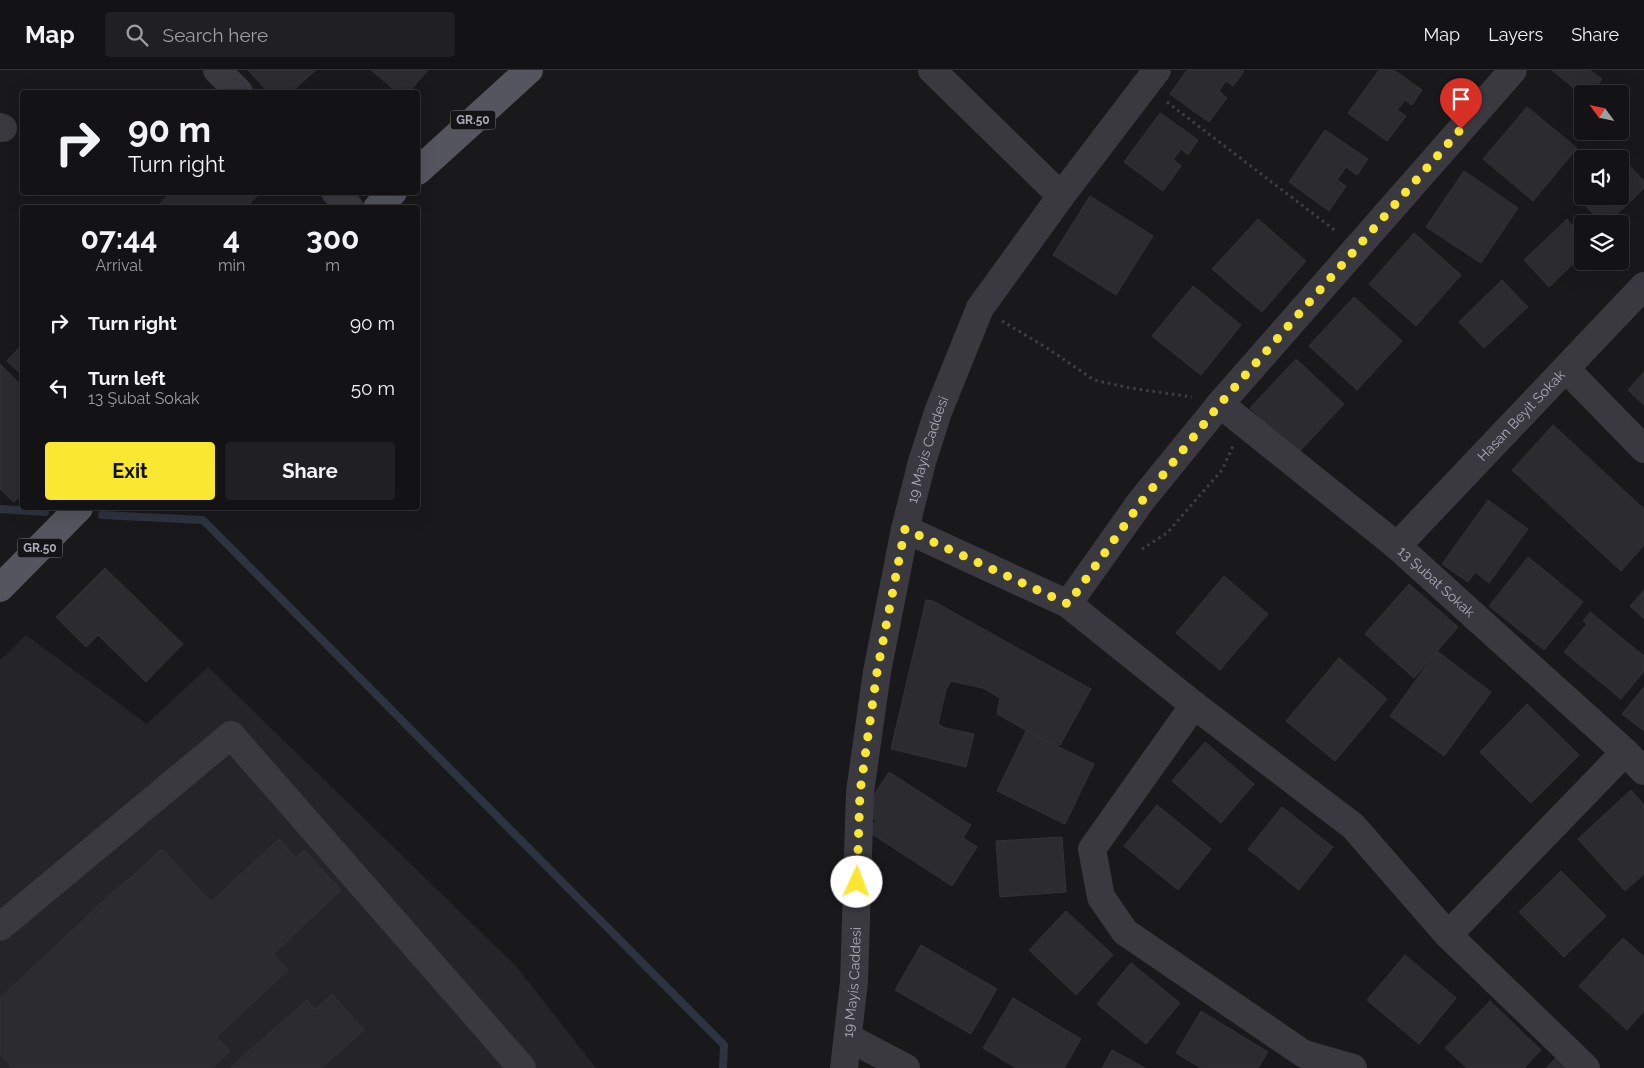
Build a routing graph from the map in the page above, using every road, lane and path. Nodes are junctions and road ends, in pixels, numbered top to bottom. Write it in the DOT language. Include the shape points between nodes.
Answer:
graph roads {
  1 [pos="217,70"];
  2 [pos="529,70"];
  3 [pos="932,70"];
  4 [pos="1513,70"];
  5 [pos="1151,78"];
  6 [pos="237,90"];
  7 [pos="420,169"];
  8 [pos="338,195"];
  9 [pos="390,195"];
  10 [pos="1061,196"];
  11 [pos="347,205"];
  12 [pos="380,205"];
  13 [pos="1357,248"];
  14 [pos="1644,286"];
  15 [pos="980,308"];
  16 [pos="1566,369"];
  17 [pos="1220,404"];
  18 [pos="1243,423"];
  19 [pos="1644,449"];
  20 [pos="77,510"];
  21 [pos="905,529"];
  22 [pos="1397,546"];
  23 [pos="1105,552"];
  24 [pos="0,588"];
  25 [pos="1068,604"];
  26 [pos="1194,705"];
  27 [pos="1625,752"];
  28 [pos="1644,771"];
  29 [pos="0,927"];
  30 [pos="1448,935"];
  31 [pos="849,1038"];
  32 [pos="515,1065"];
  33 [pos="844,1068"];
  34 [pos="906,1068"];
  35 [pos="1353,1068"];
  36 [pos="1586,1068"];
  1 -- 6 [label="street"];
  2 -- 7 [label="main road, GR.50"];
  3 -- 10 [label="street"];
  4 -- 13 [label="street"];
  5 -- 10 [label="street, 19 Mayis Caddesi"];
  5 -- 13 [label="path"];
  8 -- 11 [label="street"];
  9 -- 12 [label="main road"];
  10 -- 15 [label="street, 19 Mayis Caddesi"];
  13 -- 17 [label="street"];
  14 -- 16 [label="street, Hasan Beyit Sokak"];
  15 -- 17 [label="path" via="1094,380"];
  15 -- 21 [label="street, 19 Mayis Caddesi" via="938,412"];
  16 -- 19 [label="street"];
  16 -- 22 [label="street, Hasan Beyit Sokak"];
  17 -- 18 [label="street, 13 Şubat Sokak"];
  17 -- 23 [label="street"];
  18 -- 22 [label="street, 13 Şubat Sokak"];
  18 -- 23 [label="path" via="1222,470 1167,533 1136,553"];
  20 -- 24 [label="main road, GR.50"];
  21 -- 25 [label="street"];
  21 -- 31 [label="street, 19 Mayis Caddesi" via="877,672 860,792"];
  22 -- 27 [label="street, 13 Şubat Sokak"];
  23 -- 25 [label="street"];
  25 -- 26 [label="street"];
  26 -- 30 [label="street" via="1353,826"];
  26 -- 35 [label="street" via="1092,849 1101,897 1125,932 1304,1054"];
  27 -- 28 [label="street, 13 Şubat Sokak"];
  27 -- 30 [label="street"];
  29 -- 32 [label="street" via="231,735"];
  30 -- 36 [label="street"];
  31 -- 33 [label="street, 19 Mayis Caddesi"];
  31 -- 34 [label="street"];
}
